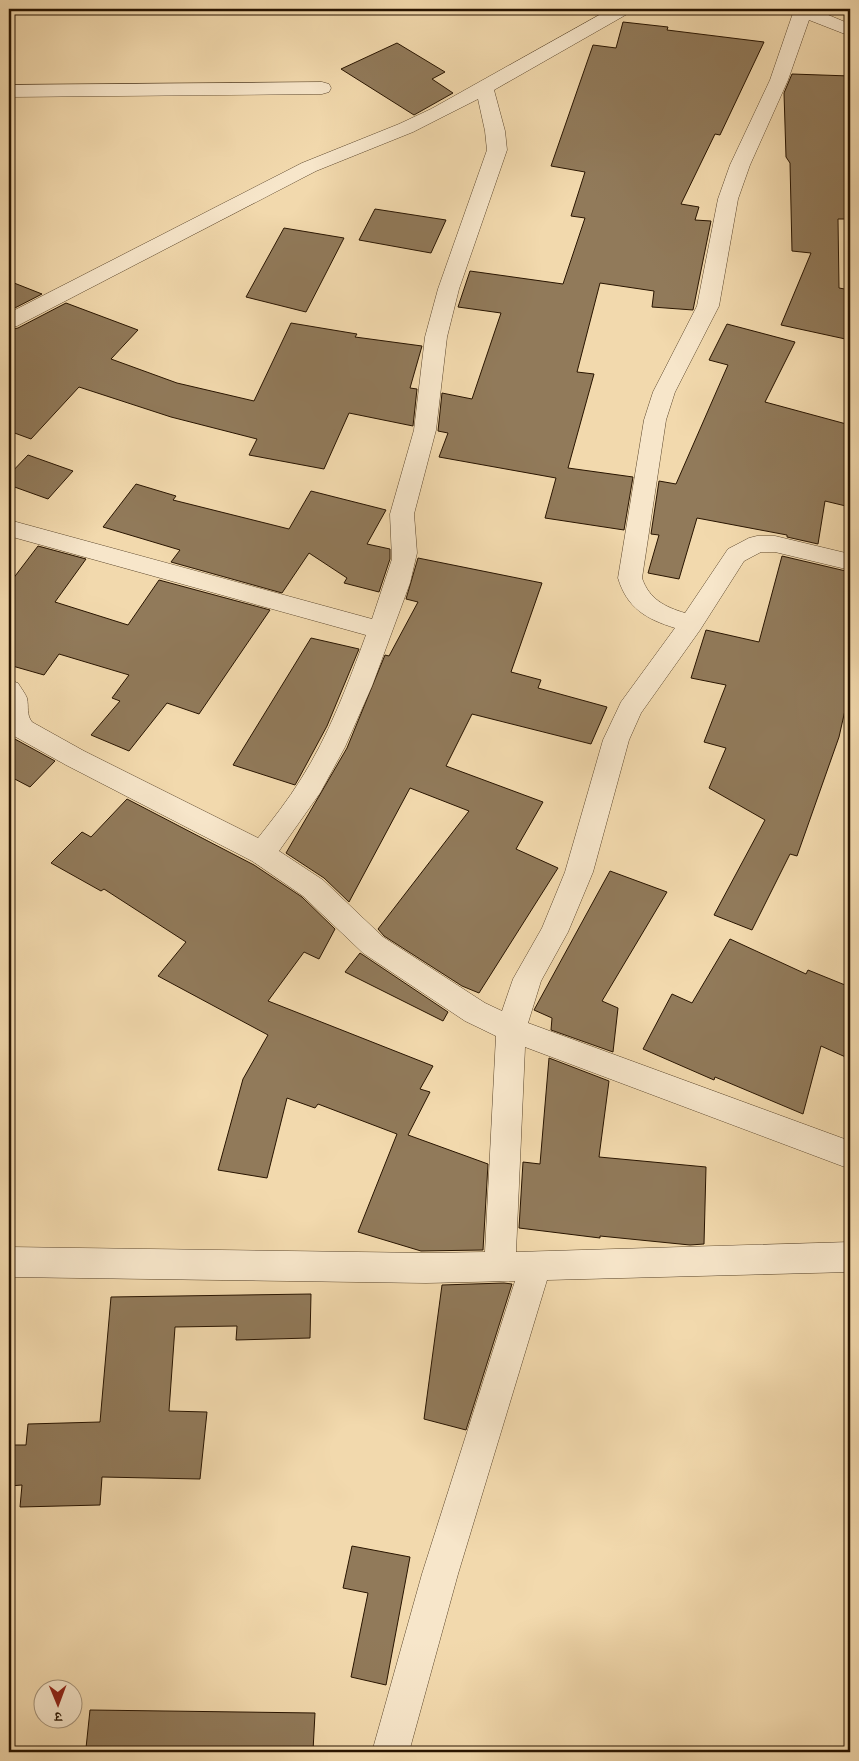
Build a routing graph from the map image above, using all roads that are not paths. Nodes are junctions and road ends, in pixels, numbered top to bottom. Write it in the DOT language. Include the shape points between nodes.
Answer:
graph roads {
  1 [pos="623,9"];
  2 [pos="801,10"];
  3 [pos="850,31"];
  4 [pos="484,87"];
  5 [pos="322,88"];
  6 [pos="9,91"];
  7 [pos="9,321"];
  8 [pos="9,528"];
  9 [pos="850,562"];
  10 [pos="691,624"];
  11 [pos="380,630"];
  12 [pos="9,690"];
  13 [pos="262,853"];
  14 [pos="511,1029"];
  15 [pos="850,1155"];
  16 [pos="850,1257"];
  17 [pos="9,1262"];
  18 [pos="536,1266"];
  19 [pos="500,1267"];
  20 [pos="390,1752"];
  1 -- 4 [label="street"];
  2 -- 3 [label="street"];
  2 -- 10 [label="street" via="779,80 728,199 708,306 664,392 655,420 630,578 637,597 647,607 658,614"];
  4 -- 7 [label="street" via="419,123 308,167"];
  4 -- 11 [label="street" via="497,150 457,262 436,337 421,453 402,515 401,530 406,544 404,560"];
  5 -- 6 [label="street"];
  8 -- 11 [label="street"];
  9 -- 10 [label="street" via="774,544 757,544 736,555"];
  10 -- 14 [label="street" via="630,709 616,740 580,872 554,932 527,979"];
  11 -- 13 [label="street" via="332,747 293,814"];
  12 -- 13 [label="street" via="14,698 15,719 23,729"];
  13 -- 14 [label="street" via="313,888 373,946 475,1012"];
  14 -- 15 [label="street"];
  14 -- 19 [label="street"];
  16 -- 18 [label="street"];
  17 -- 19 [label="street"];
  18 -- 19 [label="street"];
  18 -- 20 [label="street" via="440,1574"];
}
